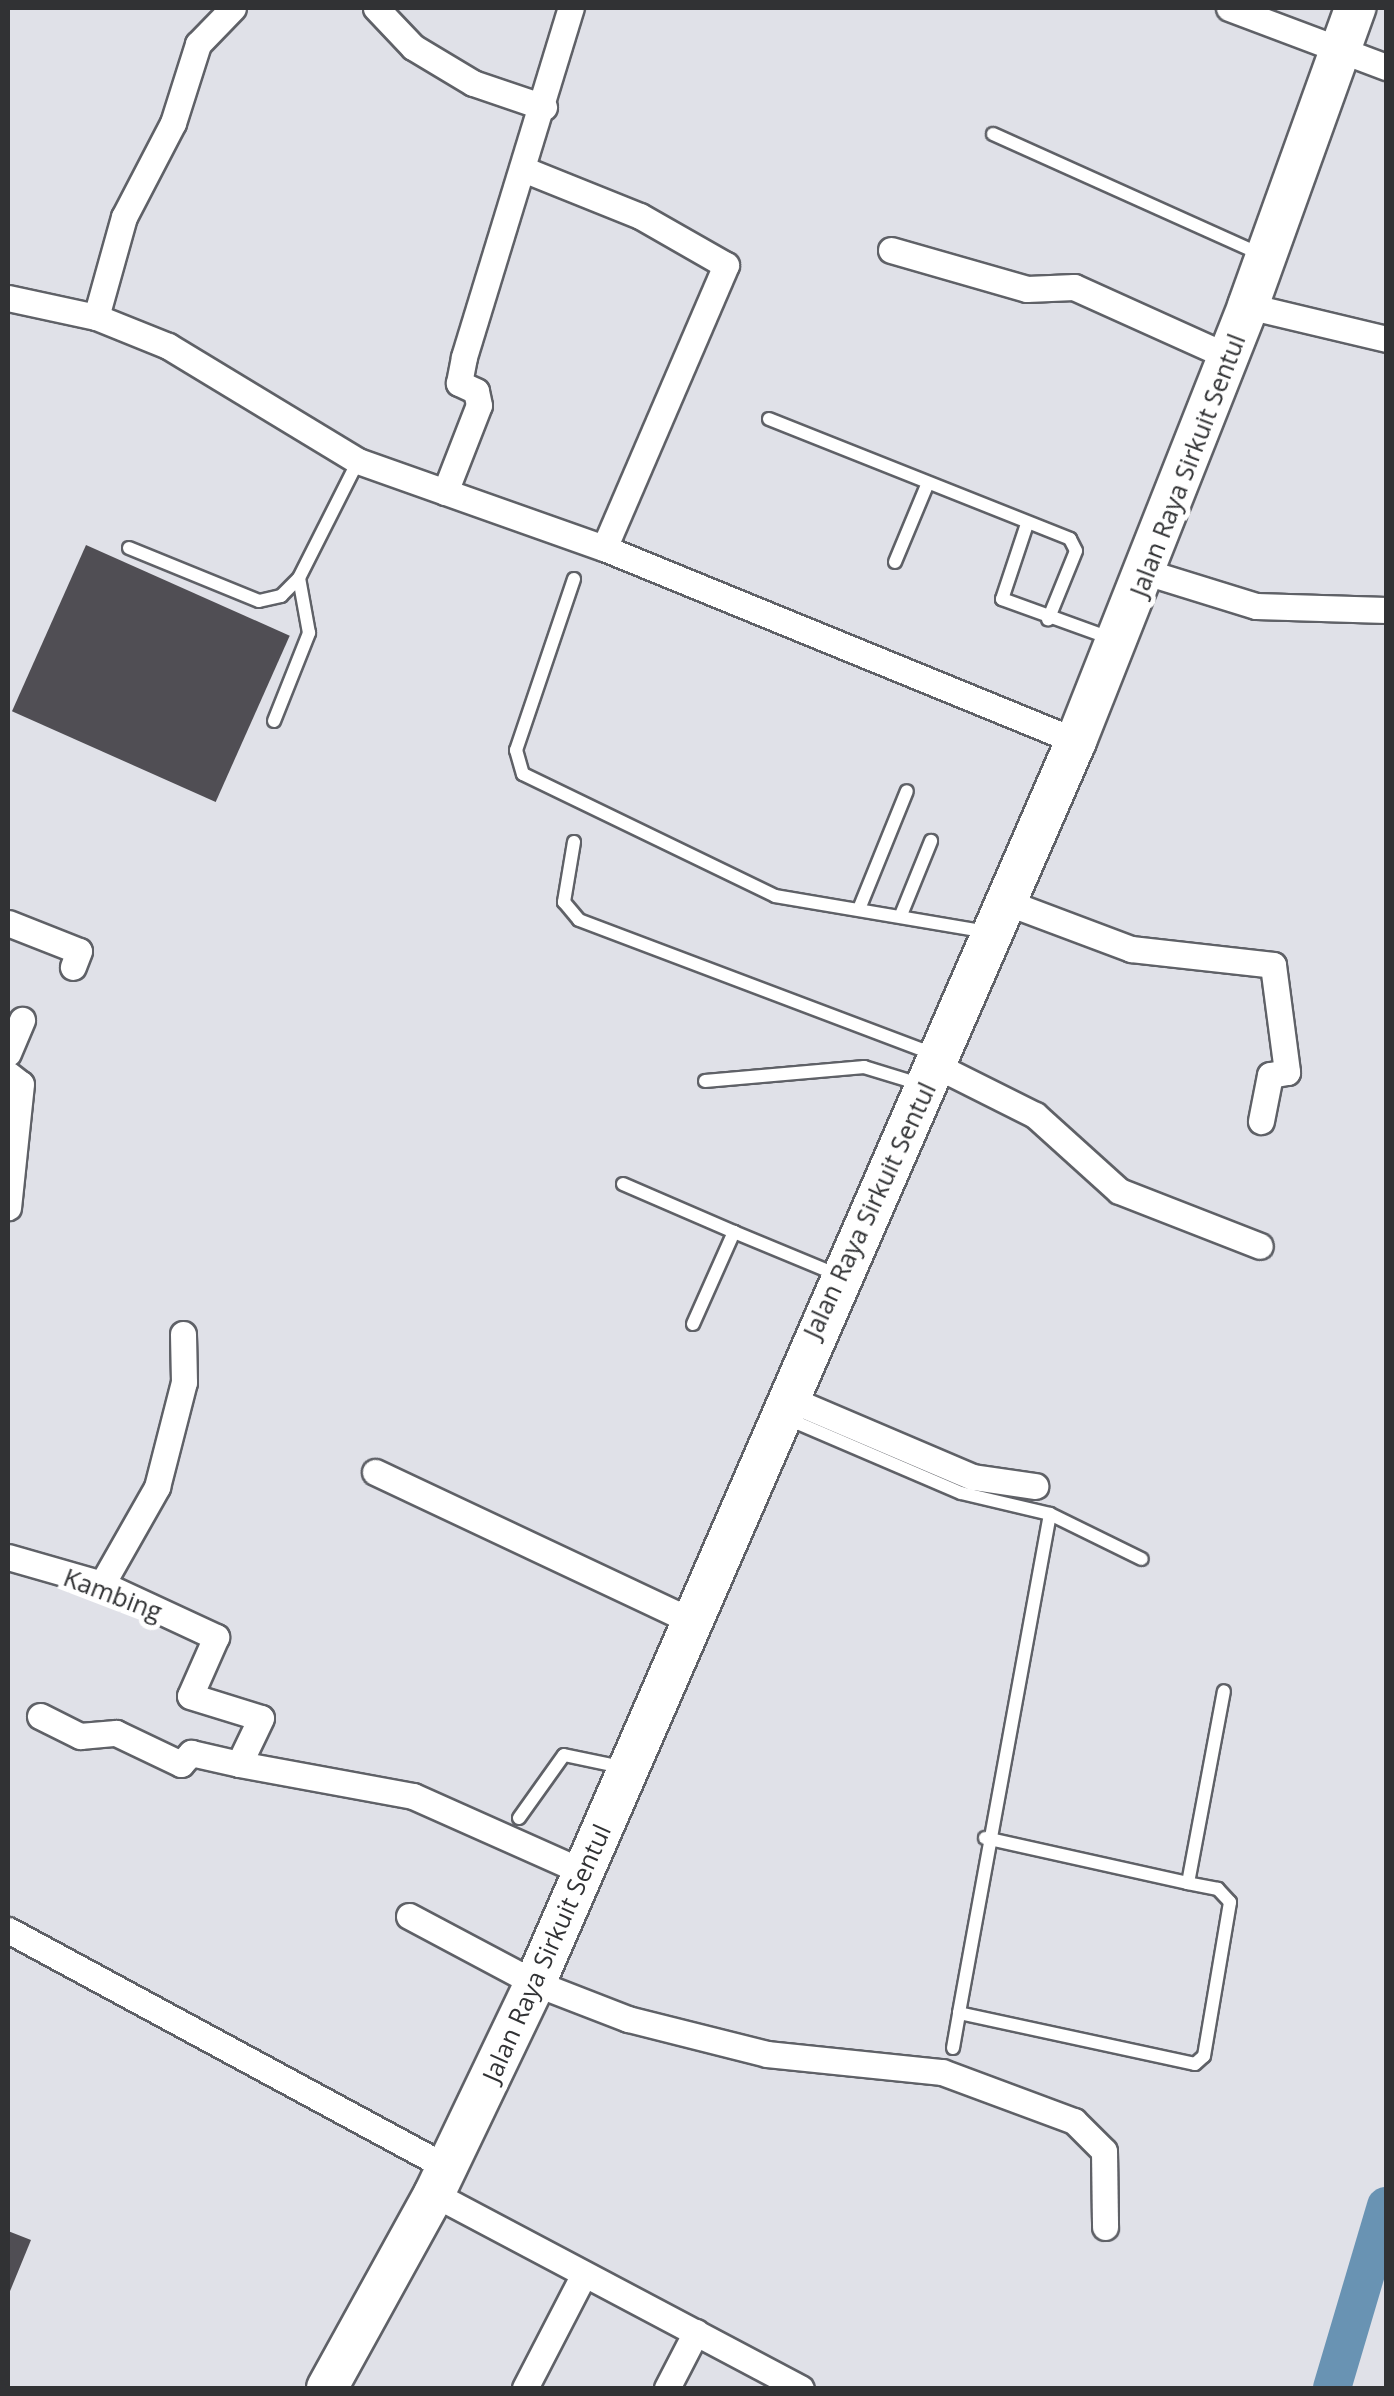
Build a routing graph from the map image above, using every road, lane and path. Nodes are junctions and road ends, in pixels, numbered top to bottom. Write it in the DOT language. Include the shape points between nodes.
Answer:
graph roads {
  1 [pos="234,8"];
  2 [pos="376,8"];
  3 [pos="571,8"];
  4 [pos="1229,8"];
  5 [pos="1354,8"];
  6 [pos="1338,50"];
  7 [pos="1386,67"];
  8 [pos="544,107"];
  9 [pos="993,134"];
  10 [pos="524,169"];
  11 [pos="891,250"];
  12 [pos="1264,256"];
  13 [pos="8,298"];
  14 [pos="1248,306"];
  15 [pos="96,317"];
  16 [pos="1386,338"];
  17 [pos="1229,357"];
  18 [pos="769,419"];
  19 [pos="358,461"];
  20 [pos="927,485"];
  21 [pos="444,492"];
  22 [pos="1026,526"];
  23 [pos="129,548"];
  24 [pos="604,548"];
  25 [pos="895,562"];
  26 [pos="1146,572"];
  27 [pos="299,578"];
  28 [pos="574,579"];
  29 [pos="1386,610"];
  30 [pos="1048,620"];
  31 [pos="1119,641"];
  32 [pos="274,721"];
  33 [pos="1076,741"];
  34 [pos="908,791"];
  35 [pos="931,841"];
  36 [pos="574,842"];
  37 [pos="859,909"];
  38 [pos="901,915"];
  39 [pos="999,917"];
  40 [pos="8,923"];
  41 [pos="72,967"];
  42 [pos="22,1020"];
  43 [pos="8,1052"];
  44 [pos="933,1069"];
  45 [pos="8,1074"];
  46 [pos="705,1081"];
  47 [pos="1261,1122"];
  48 [pos="623,1184"];
  49 [pos="8,1206"];
  50 [pos="734,1232"];
  51 [pos="1260,1246"];
  52 [pos="838,1275"];
  53 [pos="693,1324"];
  54 [pos="183,1334"];
  55 [pos="781,1406"];
  56 [pos="375,1472"];
  57 [pos="1035,1486"];
  58 [pos="1050,1514"];
  59 [pos="8,1557"];
  60 [pos="1142,1560"];
  61 [pos="102,1584"];
  62 [pos="692,1620"];
  63 [pos="1224,1691"];
  64 [pos="40,1716"];
  65 [pos="239,1764"];
  66 [pos="628,1770"];
  67 [pos="519,1818"];
  68 [pos="985,1838"];
  69 [pos="584,1872"];
  70 [pos="1188,1884"];
  71 [pos="409,1916"];
  72 [pos="8,1930"];
  73 [pos="535,1983"];
  74 [pos="959,2013"];
  75 [pos="953,2048"];
  76 [pos="441,2180"];
  77 [pos="1105,2227"];
  78 [pos="584,2274"];
  79 [pos="696,2332"];
  80 [pos="327,2388"];
  81 [pos="525,2388"];
  82 [pos="667,2388"];
  83 [pos="800,2388"];
  1 -- 15 [label="street" via="198,44 173,123 124,217"];
  2 -- 8 [label="street" via="413,46 473,83"];
  3 -- 8 [label="street"];
  4 -- 6 [label="street"];
  5 -- 6 [label="main road, Jalan Raya Sirkuit Sentul"];
  6 -- 7 [label="street"];
  6 -- 12 [label="main road, Jalan Raya Sirkuit Sentul"];
  8 -- 10 [label="street"];
  9 -- 12 [label="lane"];
  10 -- 21 [label="street" via="458,383 476,391 479,405"];
  10 -- 24 [label="street" via="640,216 726,265"];
  11 -- 17 [label="street" via="1027,288 1074,287"];
  12 -- 14 [label="main road, Jalan Raya Sirkuit Sentul"];
  13 -- 15 [label="street"];
  14 -- 16 [label="street"];
  14 -- 17 [label="main road, Jalan Raya Sirkuit Sentul"];
  15 -- 19 [label="street" via="184,354"];
  17 -- 26 [label="main road, Jalan Raya Sirkuit Sentul"];
  18 -- 20 [label="lane"];
  19 -- 21 [label="street"];
  19 -- 27 [label="lane"];
  20 -- 22 [label="lane"];
  20 -- 25 [label="lane"];
  21 -- 24 [label="street"];
  22 -- 30 [label="lane" via="1001,595"];
  22 -- 30 [label="lane" via="1075,547"];
  23 -- 27 [label="lane" via="259,602 281,596"];
  24 -- 33 [label="street"];
  26 -- 29 [label="street" via="1256,606"];
  26 -- 31 [label="main road, Jalan Raya Sirkuit Sentul"];
  27 -- 32 [label="lane" via="309,633"];
  28 -- 37 [label="lane" via="518,744 518,769 652,842 764,892"];
  30 -- 31 [label="lane"];
  31 -- 33 [label="main road, Jalan Raya Sirkuit Sentul"];
  33 -- 39 [label="main road, Jalan Raya Sirkuit Sentul"];
  34 -- 37 [label="lane"];
  35 -- 38 [label="lane"];
  36 -- 44 [label="lane" via="564,902 579,920"];
  37 -- 38 [label="lane"];
  38 -- 39 [label="lane"];
  39 -- 44 [label="main road, Jalan Raya Sirkuit Sentul"];
  39 -- 47 [label="street" via="1116,946 1273,965 1287,1072 1271,1074"];
  40 -- 41 [label="street" via="79,951"];
  42 -- 43 [label="street"];
  44 -- 46 [label="lane" via="864,1067"];
  44 -- 51 [label="street" via="1035,1115 1119,1191"];
  44 -- 52 [label="main road, Jalan Raya Sirkuit Sentul"];
  45 -- 49 [label="street" via="21,1084"];
  48 -- 50 [label="lane"];
  50 -- 52 [label="lane"];
  50 -- 53 [label="lane"];
  52 -- 55 [label="main road, Jalan Raya Sirkuit Sentul"];
  54 -- 61 [label="street" via="184,1382 158,1487"];
  55 -- 57 [label="street" via="972,1477"];
  55 -- 58 [label="lane" via="961,1492"];
  55 -- 62 [label="main road, Jalan Raya Sirkuit Sentul"];
  56 -- 62 [label="street"];
  58 -- 60 [label="lane"];
  58 -- 68 [label="lane"];
  59 -- 61 [label="street, Kambing"];
  61 -- 65 [label="street, Kambing" via="216,1637 190,1696 261,1718"];
  62 -- 66 [label="main road, Jalan Raya Sirkuit Sentul"];
  63 -- 70 [label="lane"];
  64 -- 65 [label="street" via="80,1736 116,1733 181,1764 191,1753"];
  65 -- 69 [label="street" via="412,1796"];
  66 -- 67 [label="lane" via="564,1755"];
  66 -- 69 [label="main road, Jalan Raya Sirkuit Sentul"];
  68 -- 70 [label="lane"];
  68 -- 74 [label="lane"];
  69 -- 73 [label="main road, Jalan Raya Sirkuit Sentul"];
  70 -- 74 [label="lane" via="1218,1889 1230,1902 1205,2053 1195,2064"];
  71 -- 73 [label="street"];
  72 -- 76 [label="street"];
  73 -- 76 [label="main road, Jalan Raya Sirkuit Sentul"];
  73 -- 77 [label="street" via="628,2020 767,2054 942,2072 1074,2121 1104,2151"];
  74 -- 75 [label="lane"];
  76 -- 78 [label="street"];
  76 -- 80 [label="main road, Jalan Raya Sirkuit Sentul"];
  78 -- 79 [label="street"];
  78 -- 81 [label="street"];
  79 -- 82 [label="street"];
  79 -- 83 [label="street"];
}
